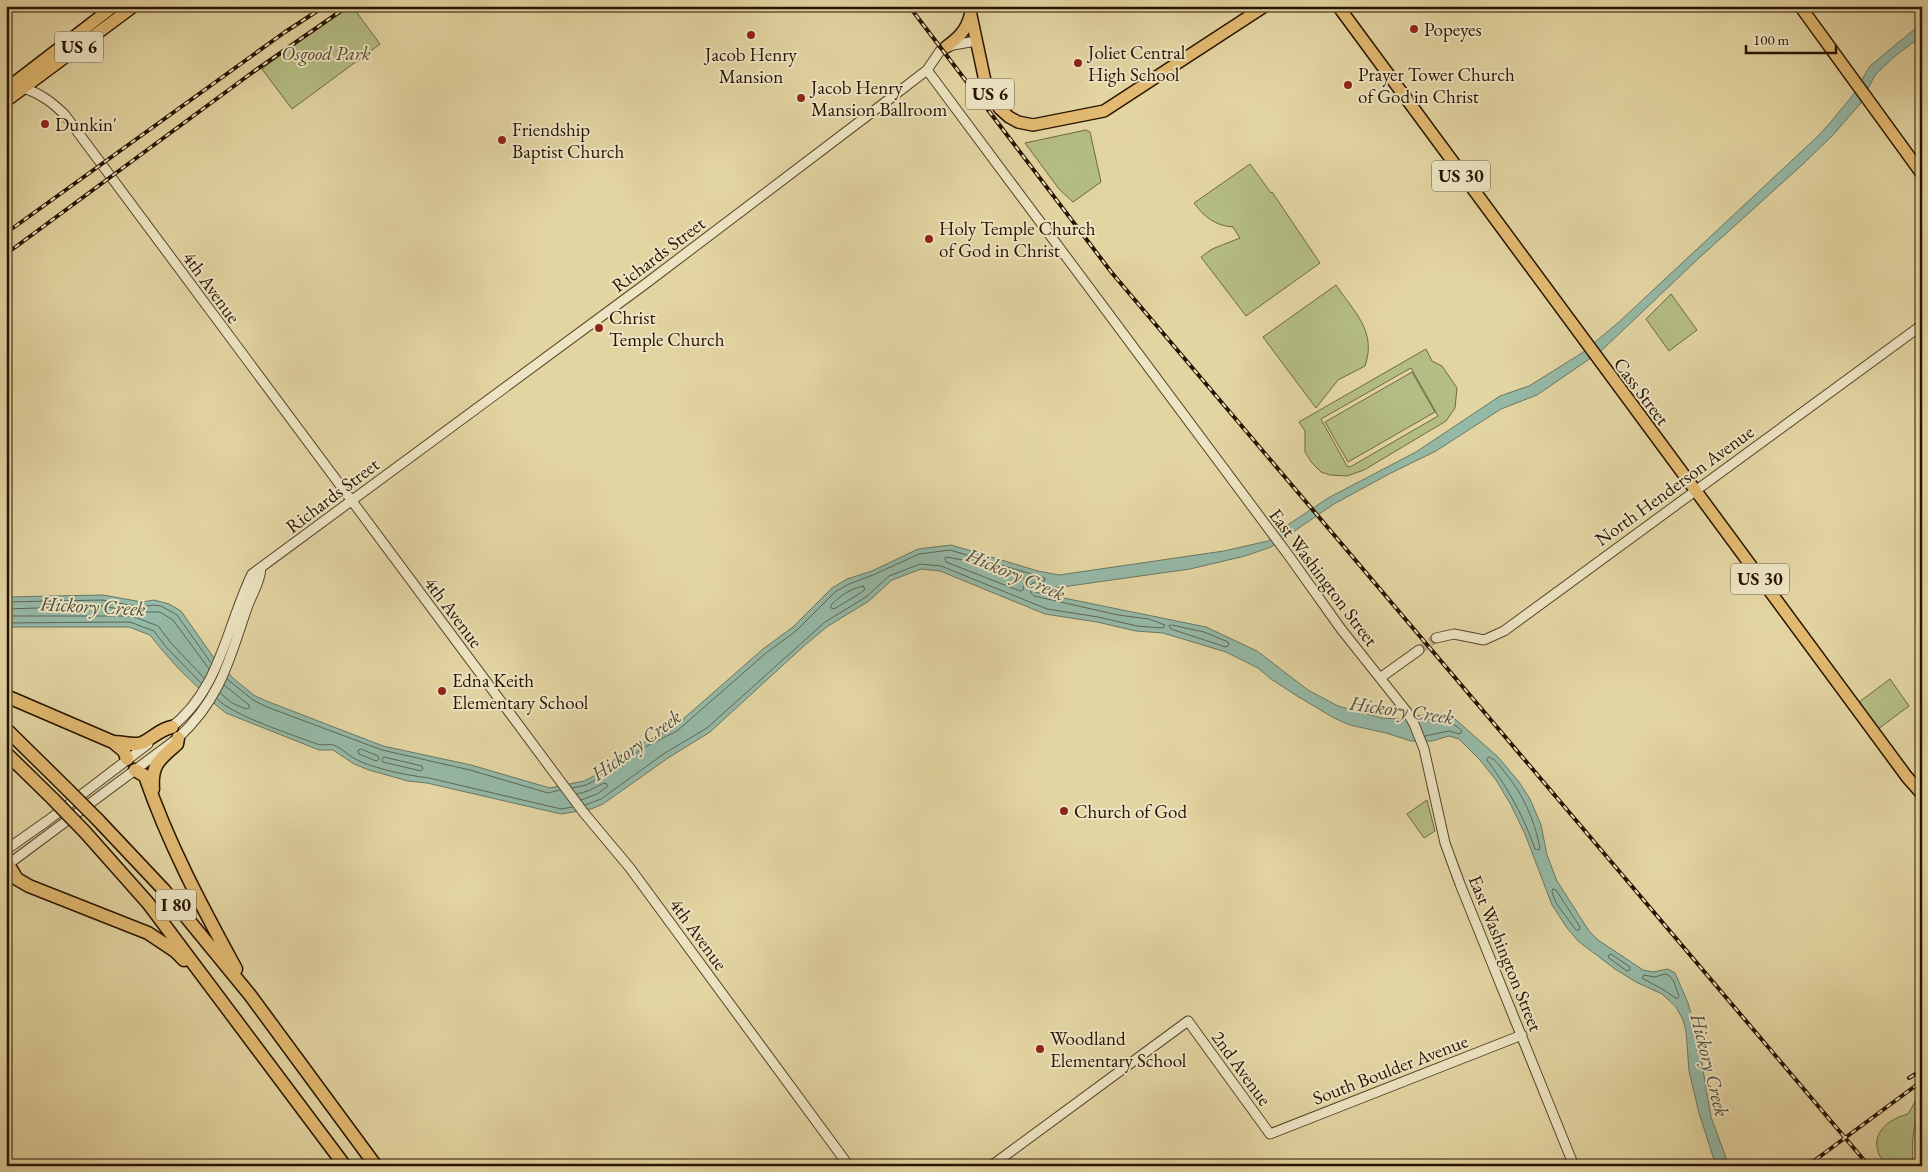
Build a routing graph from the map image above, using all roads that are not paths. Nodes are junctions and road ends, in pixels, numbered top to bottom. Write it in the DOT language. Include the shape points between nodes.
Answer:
graph roads {
  1 [pos="114,6"];
  2 [pos="134,6"];
  3 [pos="1265,6"];
  4 [pos="1338,6"];
  5 [pos="1800,6"];
  6 [pos="969,10"];
  7 [pos="976,41"];
  8 [pos="946,47"];
  9 [pos="928,70"];
  10 [pos="8,86"];
  11 [pos="24,88"];
  12 [pos="6,101"];
  13 [pos="1922,174"];
  14 [pos="1922,325"];
  15 [pos="1694,491"];
  16 [pos="350,501"];
  17 [pos="1436,638"];
  18 [pos="1419,650"];
  19 [pos="223,663"];
  20 [pos="1380,678"];
  21 [pos="6,696"];
  22 [pos="6,729"];
  23 [pos="175,732"];
  24 [pos="113,742"];
  25 [pos="6,753"];
  26 [pos="127,759"];
  27 [pos="135,770"];
  28 [pos="1922,794"];
  29 [pos="154,801"];
  30 [pos="6,850"];
  31 [pos="7,864"];
  32 [pos="6,881"];
  33 [pos="29,886"];
  34 [pos="217,994"];
  35 [pos="250,996"];
  36 [pos="1522,1035"];
  37 [pos="1270,1134"];
  38 [pos="345,1166"];
  39 [pos="376,1166"];
  40 [pos="849,1166"];
  41 [pos="991,1166"];
  42 [pos="1574,1166"];
  1 -- 10 [label="main road, US 6"];
  2 -- 11 [label="main road, US 6"];
  3 -- 7 [label="main road, US 6" via="1104,111 1033,125 1014,120 996,104 988,90"];
  4 -- 15 [label="main road, Cass Street / US 30"];
  5 -- 13 [label="main road"];
  6 -- 7 [label="main road, US 6"];
  6 -- 8 [label="main road" via="965,30"];
  7 -- 8 [label="street"];
  8 -- 9 [label="street, Richards Street" via="935,56"];
  9 -- 16 [label="street, Richards Street"];
  9 -- 20 [label="street, East Washington Street" via="1340,629"];
  10 -- 11 [label="main road, US 6"];
  11 -- 12 [label="main road"];
  11 -- 16 [label="street, 4th Avenue" via="47,98 65,115"];
  14 -- 15 [label="street, North Henderson Avenue"];
  15 -- 17 [label="street, North Henderson Avenue" via="1495,636 1484,640 1454,634"];
  15 -- 28 [label="main road, Cass Street / US 30" via="1906,777"];
  16 -- 19 [label="street, Richards Street" via="252,574 242,596"];
  16 -- 40 [label="street, 4th Avenue" via="584,813 630,868"];
  18 -- 20 [label="street"];
  19 -- 23 [label="street, Richards Street"];
  19 -- 23 [label="street, Richards Street" via="208,704 195,722"];
  20 -- 36 [label="street, East Washington Street" via="1407,712 1424,749 1445,843"];
  21 -- 24 [label="highway"];
  22 -- 35 [label="highway, I 80, bridge" via="164,890"];
  23 -- 24 [label="highway" via="163,729 136,744"];
  23 -- 26 [label="street, Richards Street"];
  23 -- 27 [label="street, Richards Street"];
  23 -- 29 [label="highway" via="177,744 156,764 152,778"];
  24 -- 26 [label="highway" via="124,751"];
  25 -- 34 [label="highway, I 80, bridge" via="85,832 148,903"];
  26 -- 27 [label="street"];
  26 -- 30 [label="street, Richards Street"];
  27 -- 29 [label="highway" via="145,776"];
  27 -- 31 [label="street, Richards Street"];
  29 -- 35 [label="highway" via="200,903"];
  31 -- 33 [label="highway" via="17,879"];
  32 -- 33 [label="highway"];
  33 -- 34 [label="highway" via="148,934 175,951"];
  34 -- 38 [label="highway, I 80"];
  35 -- 39 [label="highway, I 80"];
  36 -- 37 [label="street, South Boulder Avenue"];
  36 -- 42 [label="street, East Washington Street"];
  37 -- 41 [label="street, 2nd Avenue" via="1188,1021"];
}
